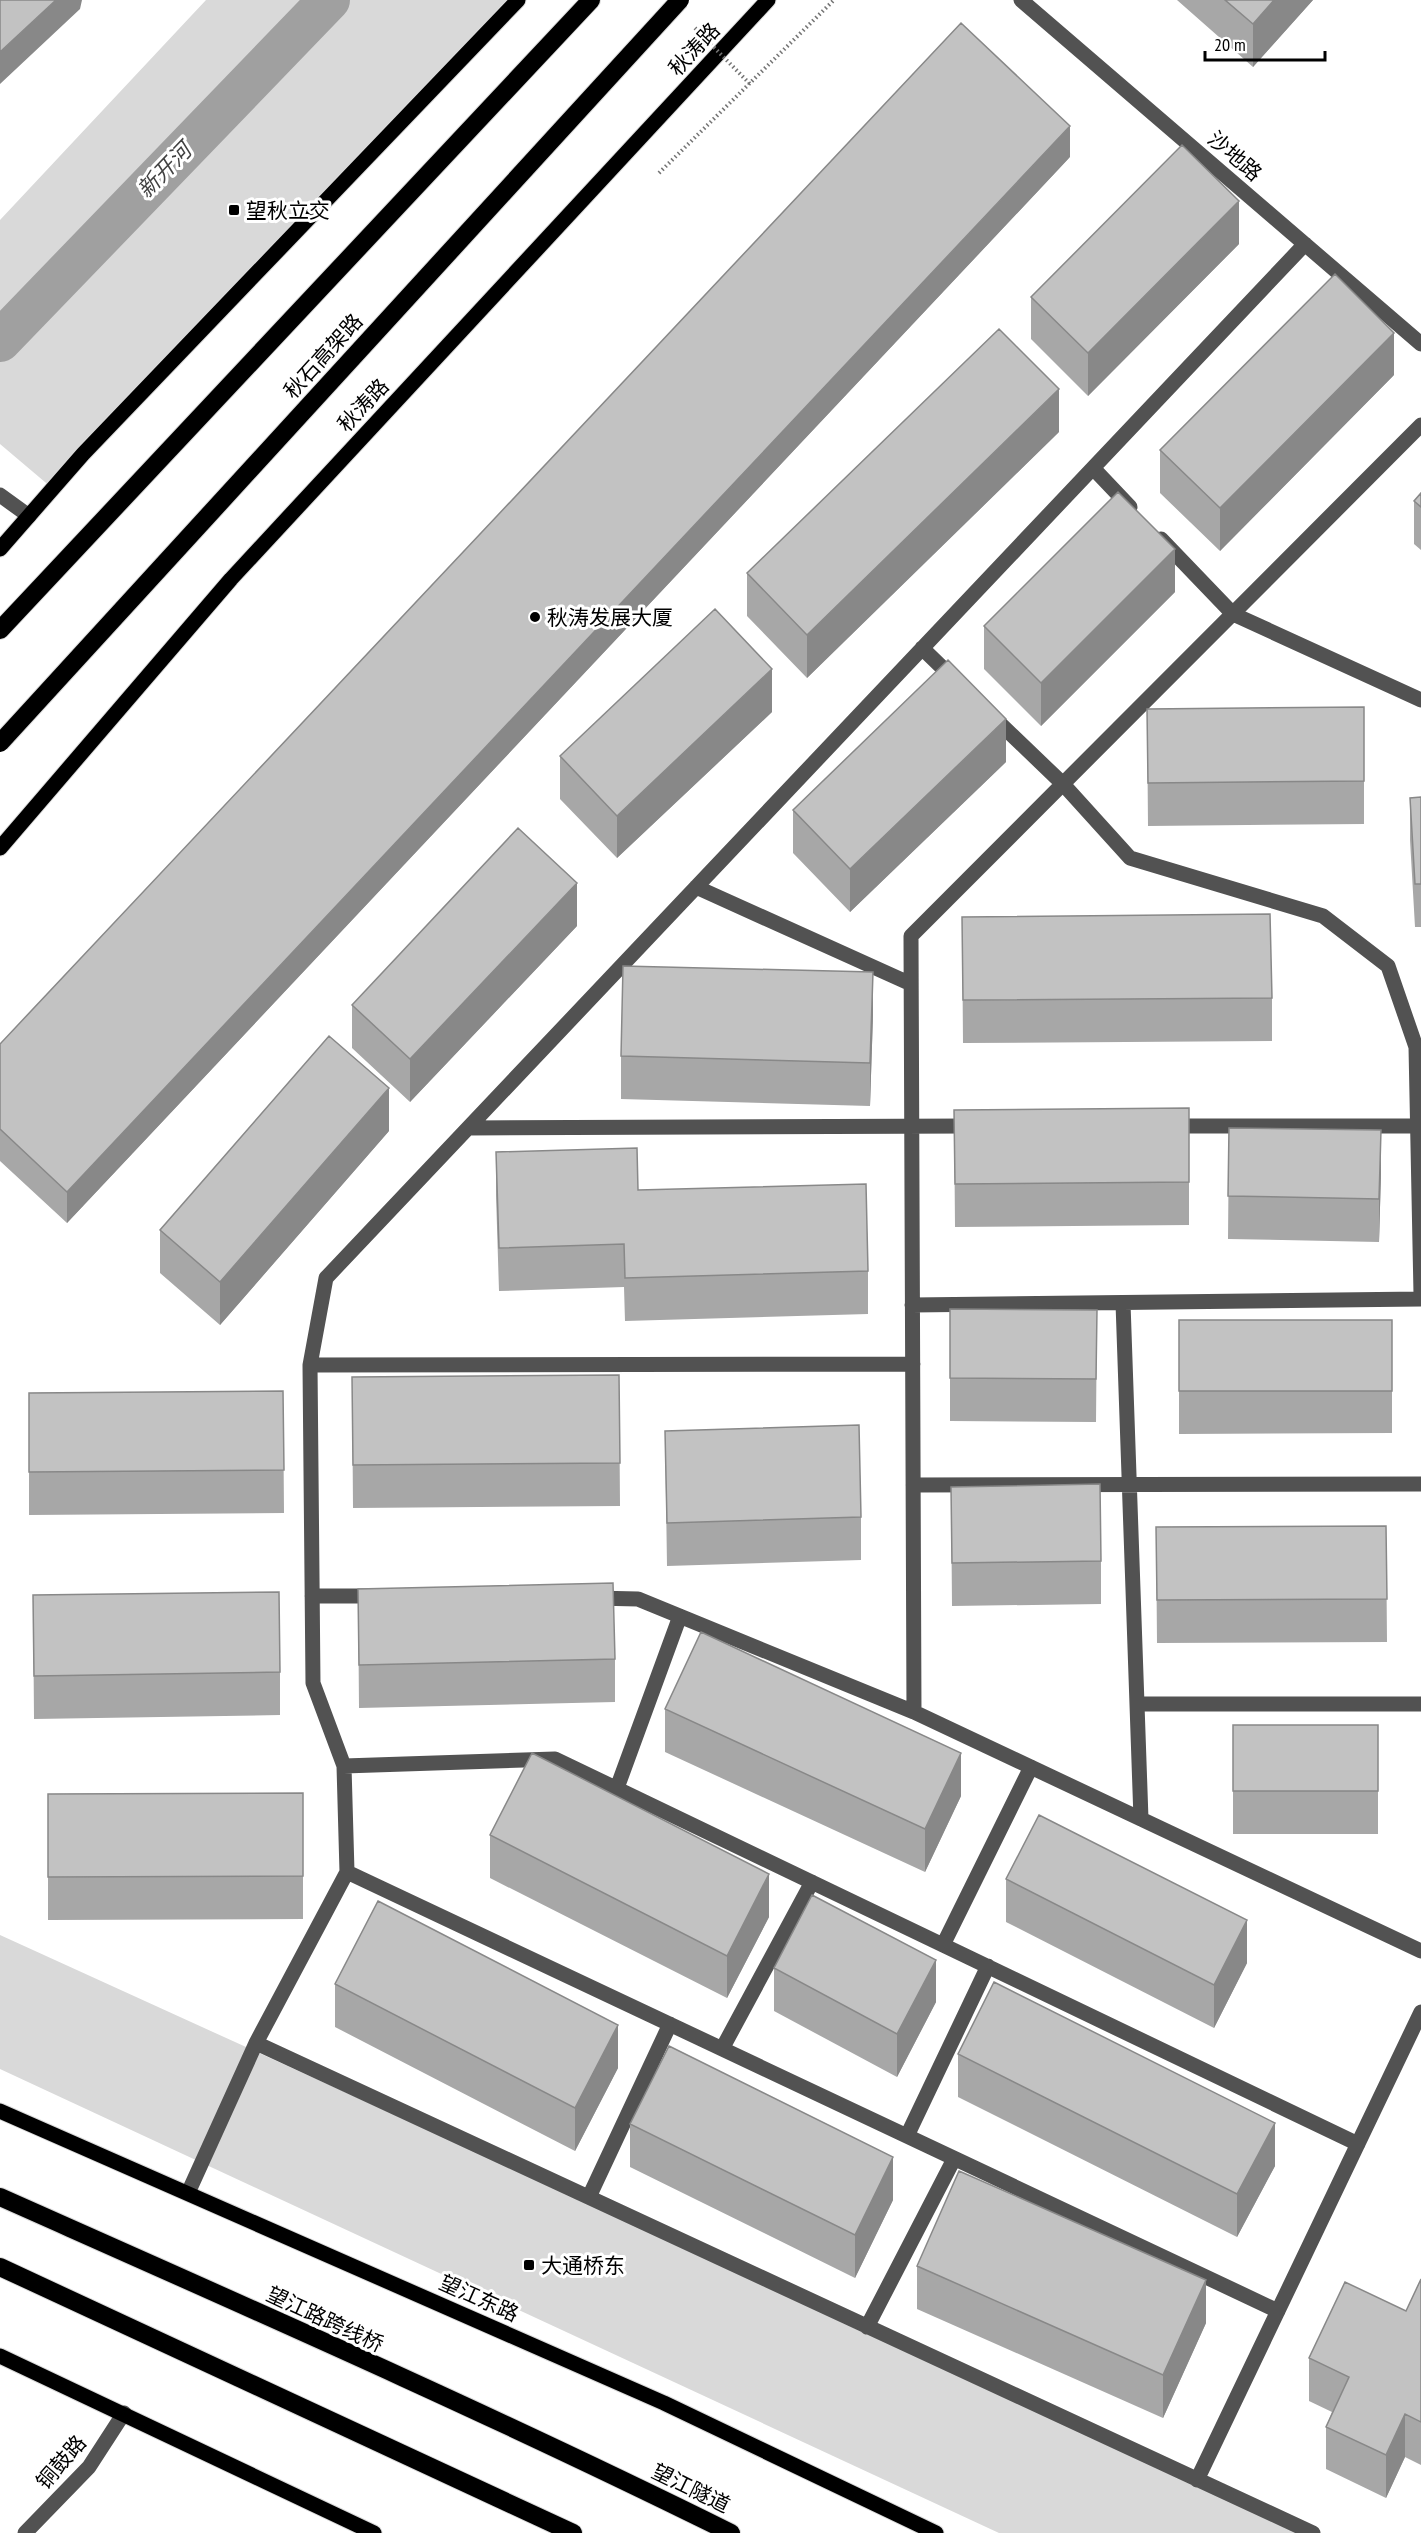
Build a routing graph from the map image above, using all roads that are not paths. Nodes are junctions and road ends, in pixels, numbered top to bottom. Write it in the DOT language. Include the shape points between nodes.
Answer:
graph roads {
  1 [pos="518,0"];
  2 [pos="591,0"];
  3 [pos="680,0"];
  4 [pos="768,0"];
  5 [pos="1021,0"];
  6 [pos="1305,244"];
  7 [pos="1421,344"];
  8 [pos="1421,425"];
  9 [pos="1093,468"];
  10 [pos="0,495"];
  11 [pos="29,516"];
  12 [pos="0,549"];
  13 [pos="1233,614"];
  14 [pos="0,630"];
  15 [pos="922,648"];
  16 [pos="964,688"];
  17 [pos="1421,700"];
  18 [pos="980,704"];
  19 [pos="0,743"];
  20 [pos="1063,784"];
  21 [pos="0,848"];
  22 [pos="696,887"];
  23 [pos="911,984"];
  24 [pos="1419,1083"];
  25 [pos="911,1126"];
  26 [pos="982,1126"];
  27 [pos="1159,1126"];
  28 [pos="1418,1126"];
  29 [pos="468,1128"];
  30 [pos="1421,1294"];
  31 [pos="1421,1299"];
  32 [pos="1123,1303"];
  33 [pos="912,1305"];
  34 [pos="913,1364"];
  35 [pos="310,1365"];
  36 [pos="1421,1484"];
  37 [pos="913,1485"];
  38 [pos="1129,1485"];
  39 [pos="312,1596"];
  40 [pos="394,1596"];
  41 [pos="580,1598"];
  42 [pos="680,1616"];
  43 [pos="1137,1704"];
  44 [pos="1421,1704"];
  45 [pos="914,1712"];
  46 [pos="344,1766"];
  47 [pos="1031,1767"];
  48 [pos="616,1788"];
  49 [pos="1141,1819"];
  50 [pos="347,1872"];
  51 [pos="812,1882"];
  52 [pos="943,1945"];
  53 [pos="1421,1951"];
  54 [pos="988,1966"];
  55 [pos="1421,2012"];
  56 [pos="670,2025"];
  57 [pos="256,2043"];
  58 [pos="722,2049"];
  59 [pos="0,2111"];
  60 [pos="907,2136"];
  61 [pos="1358,2144"];
  62 [pos="954,2158"];
  63 [pos="188,2193"];
  64 [pos="0,2197"];
  65 [pos="589,2197"];
  66 [pos="0,2266"];
  67 [pos="1278,2311"];
  68 [pos="867,2327"];
  69 [pos="0,2356"];
  70 [pos="124,2413"];
  71 [pos="1197,2480"];
  72 [pos="631,2483"];
  73 [pos="25,2533"];
  74 [pos="374,2533"];
  75 [pos="573,2533"];
  76 [pos="731,2533"];
  77 [pos="936,2533"];
  78 [pos="1313,2533"];
  1 -- 11 [label="main road" via="99,436"];
  2 -- 14 [label="highway"];
  3 -- 19 [label="highway, 秋石高架路, bridge"];
  4 -- 21 [label="main road, 秋涛路" via="231,579"];
  5 -- 6 [label="street, 沙地路"];
  6 -- 7 [label="street, 沙地路"];
  6 -- 9 [label="street"];
  8 -- 13 [label="street"];
  9 -- 13 [label="street"];
  9 -- 15 [label="street"];
  10 -- 11 [label="street"];
  11 -- 12 [label="main road"];
  13 -- 17 [label="street"];
  13 -- 20 [label="street"];
  15 -- 16 [label="street"];
  15 -- 22 [label="street"];
  18 -- 20 [label="street"];
  20 -- 23 [label="street" via="911,936"];
  20 -- 24 [label="street" via="1130,858 1323,916 1388,966 1416,1047"];
  22 -- 23 [label="street"];
  22 -- 29 [label="street"];
  23 -- 25 [label="street"];
  24 -- 28 [label="street"];
  25 -- 26 [label="street"];
  25 -- 29 [label="street"];
  25 -- 33 [label="street"];
  27 -- 28 [label="street"];
  28 -- 30 [label="street"];
  29 -- 35 [label="street" via="326,1278"];
  31 -- 32 [label="street"];
  32 -- 33 [label="street"];
  32 -- 38 [label="street"];
  33 -- 34 [label="street"];
  34 -- 35 [label="street"];
  34 -- 37 [label="street"];
  35 -- 39 [label="street"];
  36 -- 38 [label="street"];
  37 -- 38 [label="street"];
  37 -- 45 [label="street"];
  38 -- 43 [label="street"];
  39 -- 40 [label="street"];
  39 -- 46 [label="street" via="313,1683"];
  41 -- 42 [label="street" via="638,1599"];
  42 -- 45 [label="street"];
  42 -- 48 [label="street"];
  43 -- 44 [label="street"];
  43 -- 49 [label="street"];
  45 -- 47 [label="street"];
  46 -- 48 [label="street" via="555,1759"];
  46 -- 50 [label="street"];
  47 -- 49 [label="street"];
  47 -- 52 [label="street"];
  48 -- 51 [label="street"];
  49 -- 53 [label="street"];
  50 -- 56 [label="street"];
  50 -- 57 [label="street"];
  51 -- 52 [label="street"];
  51 -- 58 [label="street"];
  52 -- 54 [label="street"];
  54 -- 60 [label="street"];
  54 -- 61 [label="street"];
  55 -- 61 [label="street"];
  56 -- 58 [label="street"];
  56 -- 65 [label="street"];
  57 -- 63 [label="street"];
  57 -- 65 [label="street"];
  58 -- 60 [label="street"];
  59 -- 63 [label="main road, 望江东路"];
  60 -- 62 [label="street"];
  61 -- 67 [label="street"];
  62 -- 67 [label="street"];
  62 -- 68 [label="street"];
  63 -- 77 [label="main road, 望江东路" via="664,2403"];
  64 -- 72 [label="highway, 望江路跨线桥"];
  65 -- 68 [label="street"];
  66 -- 75 [label="highway"];
  67 -- 71 [label="street"];
  68 -- 71 [label="street"];
  69 -- 70 [label="main road"];
  70 -- 73 [label="street, 铜鼓路" via="89,2467"];
  70 -- 74 [label="main road"];
  71 -- 78 [label="street"];
  72 -- 76 [label="highway, 望江隧道"];
}
